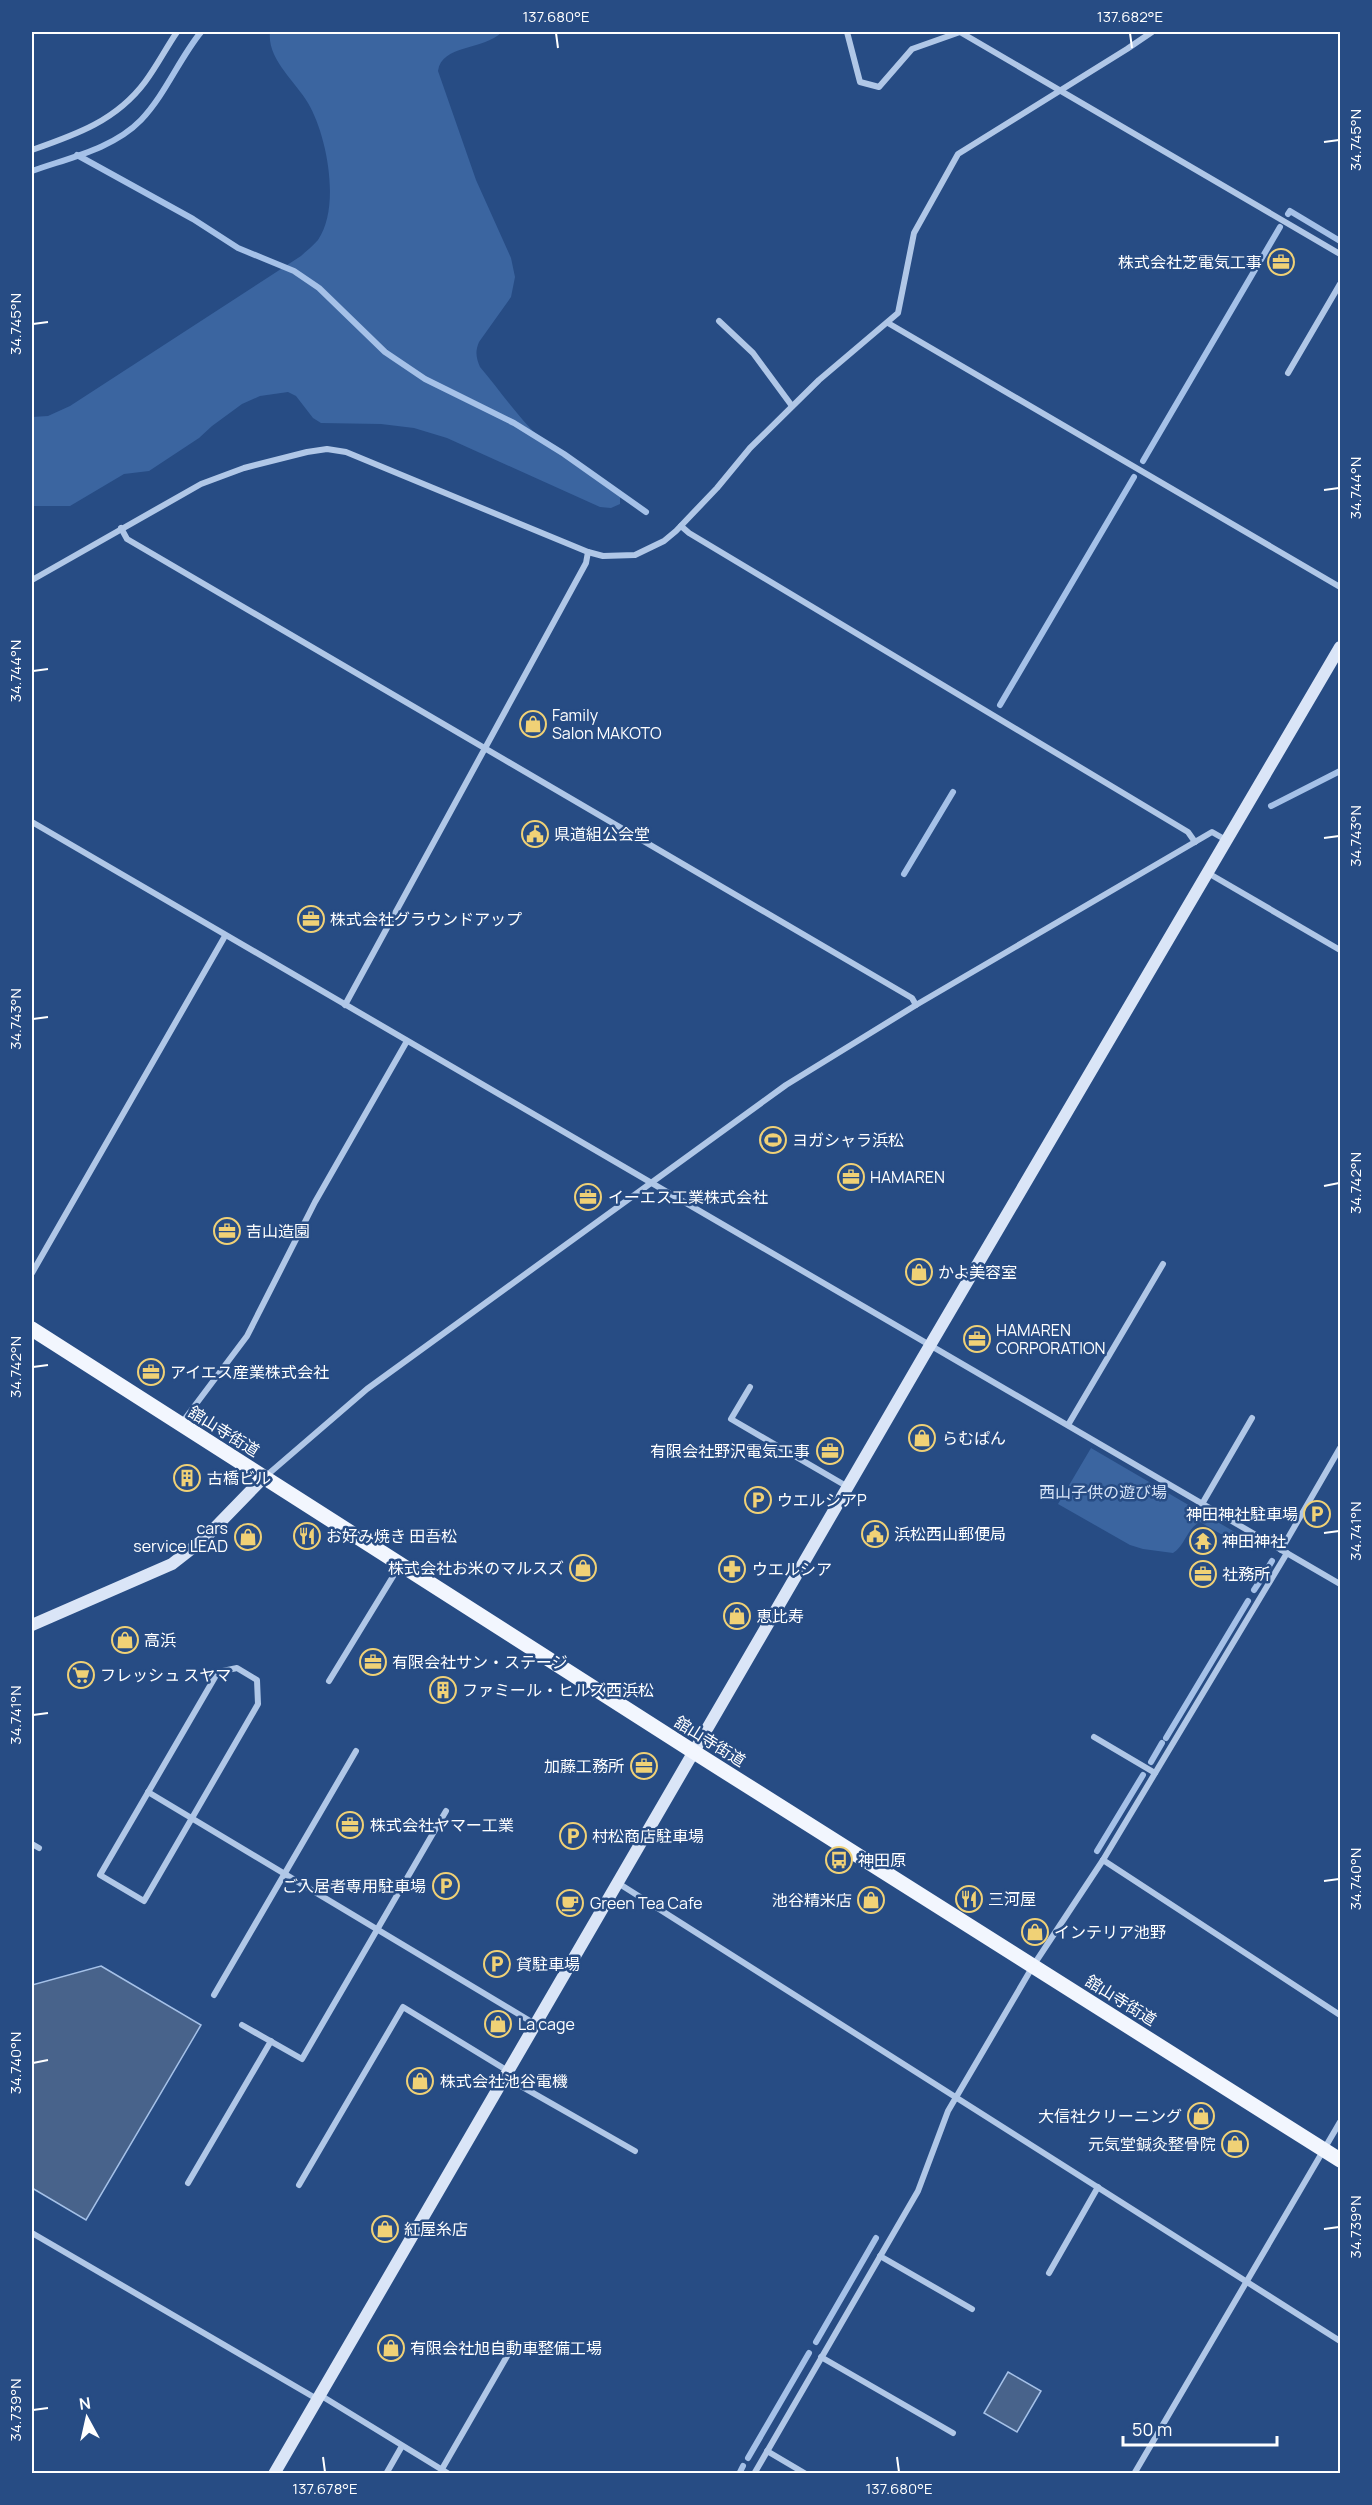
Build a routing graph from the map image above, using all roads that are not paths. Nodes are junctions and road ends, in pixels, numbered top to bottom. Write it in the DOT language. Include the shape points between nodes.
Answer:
graph roads {
  1 [pos="177,32"];
  2 [pos="847,32"];
  3 [pos="960,32"];
  4 [pos="1152,32"];
  5 [pos="1060,91"];
  6 [pos="32,150"];
  7 [pos="1341,254"];
  8 [pos="1341,284"];
  9 [pos="719,321"];
  10 [pos="888,322"];
  11 [pos="1288,373"];
  12 [pos="792,406"];
  13 [pos="681,526"];
  14 [pos="121,528"];
  15 [pos="588,552"];
  16 [pos="32,580"];
  17 [pos="1341,587"];
  18 [pos="1341,647"];
  19 [pos="484,748"];
  20 [pos="32,822"];
  21 [pos="1227,841"];
  22 [pos="1195,842"];
  23 [pos="1208,873"];
  24 [pos="225,936"];
  25 [pos="1341,950"];
  26 [pos="345,1005"];
  27 [pos="916,1005"];
  28 [pos="407,1041"];
  29 [pos="652,1184"];
  30 [pos="1163,1264"];
  31 [pos="32,1273"];
  32 [pos="32,1329"];
  33 [pos="930,1345"];
  34 [pos="750,1387"];
  35 [pos="1252,1418"];
  36 [pos="181,1424"];
  37 [pos="1068,1425"];
  38 [pos="1341,1448"];
  39 [pos="264,1477"];
  40 [pos="848,1487"];
  41 [pos="1202,1504"];
  42 [pos="1284,1552"];
  43 [pos="400,1564"];
  44 [pos="1341,1584"];
  45 [pos="32,1625"];
  46 [pos="329,1681"];
  47 [pos="1094,1737"];
  48 [pos="356,1752"];
  49 [pos="694,1752"];
  50 [pos="1155,1773"];
  51 [pos="148,1792"];
  52 [pos="446,1811"];
  53 [pos="191,1818"];
  54 [pos="32,1844"];
  55 [pos="39,1848"];
  56 [pos="1103,1860"];
  57 [pos="285,1874"];
  58 [pos="618,1883"];
  59 [pos="377,1929"];
  60 [pos="1034,1966"];
  61 [pos="214,1995"];
  62 [pos="1341,2015"];
  63 [pos="536,2024"];
  64 [pos="242,2025"];
  65 [pos="271,2041"];
  66 [pos="507,2074"];
  67 [pos="956,2097"];
  68 [pos="1341,2122"];
  69 [pos="1324,2150"];
  70 [pos="635,2151"];
  71 [pos="1341,2160"];
  72 [pos="188,2183"];
  73 [pos="299,2185"];
  74 [pos="1098,2187"];
  75 [pos="32,2233"];
  76 [pos="880,2256"];
  77 [pos="1049,2273"];
  78 [pos="1247,2282"];
  79 [pos="972,2309"];
  80 [pos="1341,2341"];
  81 [pos="510,2351"];
  82 [pos="821,2357"];
  83 [pos="318,2397"];
  84 [pos="953,2433"];
  85 [pos="402,2446"];
  86 [pos="767,2451"];
  87 [pos="442,2469"];
  88 [pos="274,2474"];
  89 [pos="386,2474"];
  90 [pos="449,2474"];
  91 [pos="753,2474"];
  92 [pos="806,2474"];
  93 [pos="1134,2474"];
  1 -- 6 [label="street" via="145,82 121,108 91,127"];
  2 -- 3 [label="street" via="860,82 879,87 912,49"];
  3 -- 5 [label="street"];
  4 -- 5 [label="street"];
  5 -- 7 [label="street"];
  5 -- 10 [label="street" via="958,154 914,233 898,313"];
  8 -- 11 [label="street"];
  9 -- 12 [label="street" via="753,353"];
  10 -- 12 [label="street"];
  10 -- 17 [label="street"];
  12 -- 13 [label="street"];
  13 -- 15 [label="street" via="664,542 635,555 603,556"];
  13 -- 22 [label="street" via="1188,832"];
  14 -- 15 [label="street" via="222,475 327,449 346,452"];
  14 -- 16 [label="street"];
  14 -- 19 [label="street" via="127,539"];
  15 -- 19 [label="street"];
  18 -- 21 [label="street"];
  19 -- 26 [label="street"];
  19 -- 27 [label="street" via="902,992"];
  20 -- 24 [label="street"];
  21 -- 22 [label="street" via="1212,832"];
  21 -- 23 [label="street"];
  22 -- 27 [label="street"];
  23 -- 25 [label="street"];
  23 -- 33 [label="street"];
  24 -- 26 [label="street"];
  24 -- 31 [label="street"];
  26 -- 28 [label="street"];
  27 -- 29 [label="street" via="786,1085"];
  28 -- 29 [label="street"];
  28 -- 36 [label="street" via="315,1202 247,1336"];
  29 -- 33 [label="street"];
  29 -- 39 [label="street" via="366,1389"];
  30 -- 37 [label="street"];
  32 -- 36 [label="main road, 舘山寺街道"];
  33 -- 37 [label="street"];
  33 -- 40 [label="street"];
  34 -- 40 [label="street" via="731,1419"];
  35 -- 41 [label="street"];
  36 -- 39 [label="main road, 舘山寺街道"];
  37 -- 41 [label="street"];
  38 -- 42 [label="street"];
  39 -- 43 [label="main road, 舘山寺街道"];
  39 -- 45 [label="street" via="204,1539 172,1563"];
  40 -- 49 [label="street"];
  41 -- 42 [label="street"];
  42 -- 44 [label="street"];
  42 -- 50 [label="street"];
  43 -- 46 [label="street"];
  43 -- 49 [label="main road, 舘山寺街道"];
  47 -- 50 [label="street"];
  48 -- 57 [label="street"];
  49 -- 58 [label="street"];
  49 -- 60 [label="main road, 舘山寺街道"];
  50 -- 56 [label="street"];
  51 -- 53 [label="street"];
  51 -- 53 [label="street" via="100,1875 144,1901"];
  51 -- 53 [label="street" via="218,1672 237,1668 257,1680 258,1704"];
  52 -- 59 [label="street"];
  53 -- 57 [label="street"];
  54 -- 55 [label="street"];
  56 -- 60 [label="street"];
  56 -- 62 [label="street"];
  57 -- 59 [label="street"];
  57 -- 61 [label="street"];
  58 -- 63 [label="street"];
  58 -- 67 [label="street"];
  59 -- 63 [label="street"];
  59 -- 65 [label="street" via="302,2059"];
  60 -- 67 [label="street"];
  60 -- 69 [label="main road, 舘山寺街道"];
  63 -- 66 [label="street"];
  64 -- 65 [label="street"];
  65 -- 72 [label="street"];
  66 -- 70 [label="street"];
  66 -- 73 [label="street" via="403,2007"];
  66 -- 83 [label="street"];
  67 -- 74 [label="street"];
  67 -- 76 [label="street" via="918,2191"];
  68 -- 69 [label="street"];
  69 -- 71 [label="main road, 舘山寺街道"];
  69 -- 78 [label="street"];
  74 -- 77 [label="street"];
  74 -- 78 [label="street"];
  75 -- 83 [label="street"];
  76 -- 79 [label="street"];
  76 -- 82 [label="street"];
  78 -- 80 [label="street"];
  78 -- 93 [label="street"];
  81 -- 87 [label="street"];
  82 -- 84 [label="street"];
  82 -- 86 [label="street"];
  83 -- 85 [label="street"];
  83 -- 88 [label="street"];
  85 -- 87 [label="street"];
  85 -- 89 [label="street"];
  86 -- 91 [label="street"];
  86 -- 92 [label="street"];
  87 -- 90 [label="street"];
}
